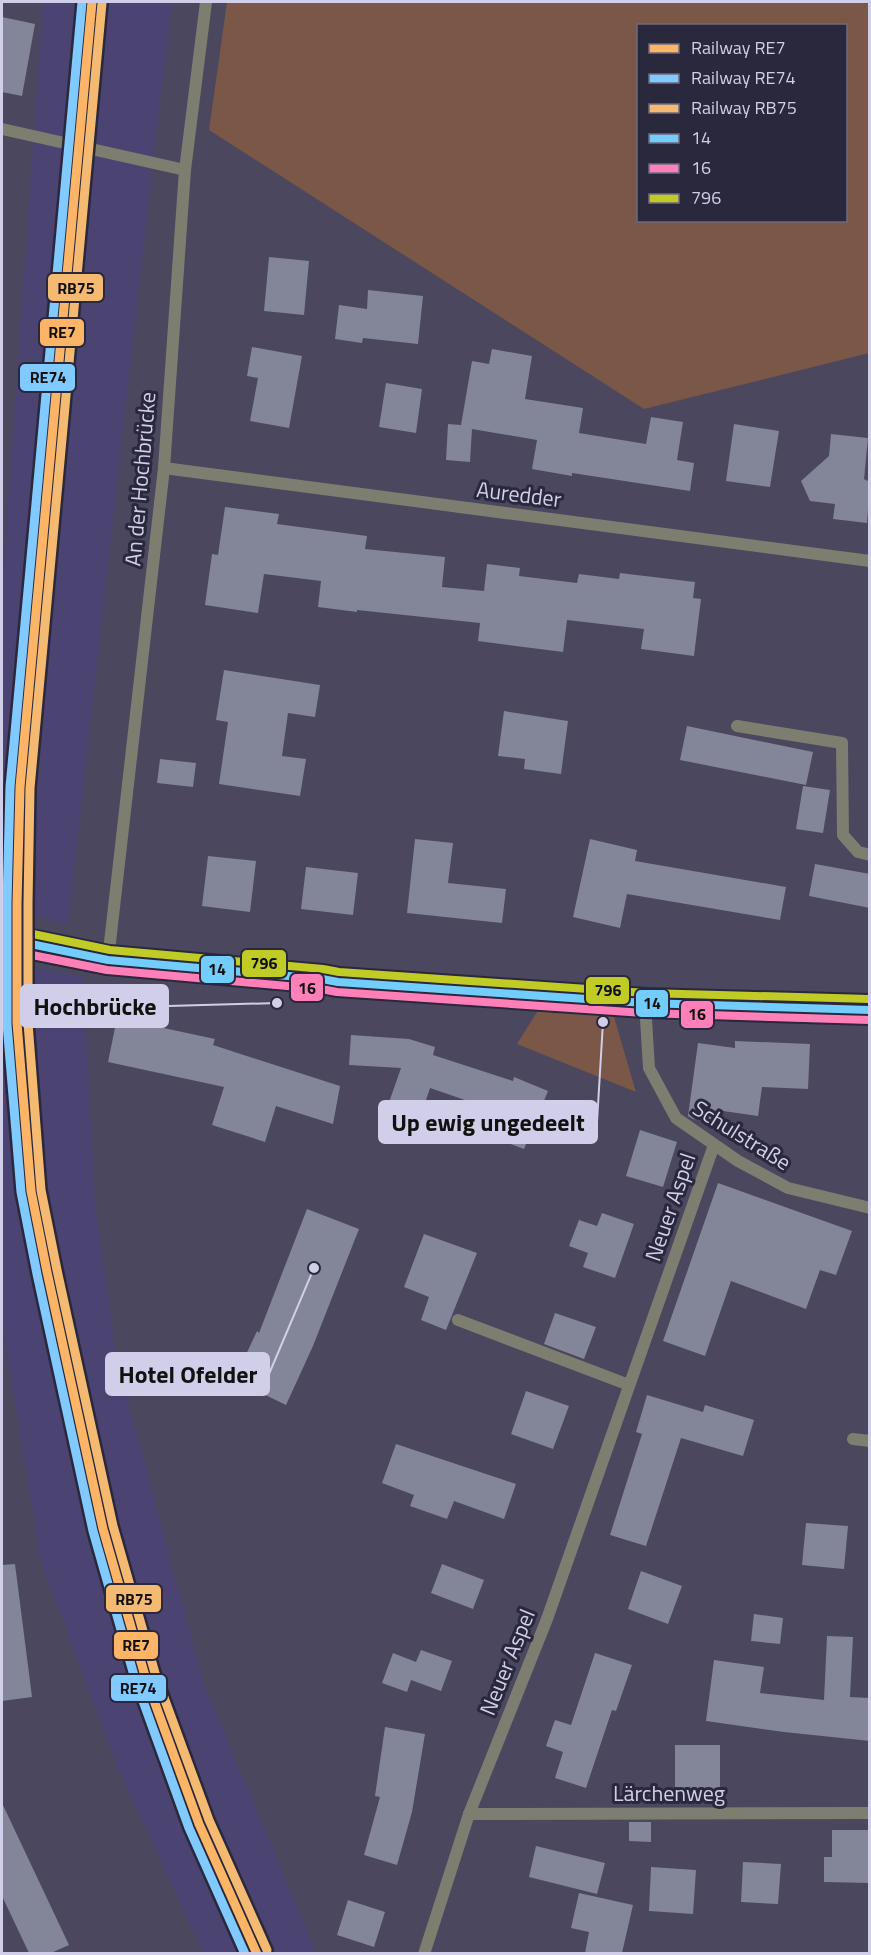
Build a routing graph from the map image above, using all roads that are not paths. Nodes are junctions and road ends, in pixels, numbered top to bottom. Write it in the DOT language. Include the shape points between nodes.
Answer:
graph roads {
  1 [pos="206,2"];
  2 [pos="2,129"];
  3 [pos="185,170"];
  4 [pos="164,468"];
  5 [pos="870,561"];
  6 [pos="737,726"];
  7 [pos="870,855"];
  8 [pos="2,938"];
  9 [pos="108,960"];
  10 [pos="645,1003"];
  11 [pos="870,1010"];
  12 [pos="714,1145"];
  13 [pos="870,1208"];
  14 [pos="458,1320"];
  15 [pos="629,1385"];
  16 [pos="853,1439"];
  17 [pos="870,1441"];
  18 [pos="870,1813"];
  19 [pos="468,1814"];
  20 [pos="424,1953"];
  1 -- 3 [label="street, An der Hochbrücke"];
  2 -- 3 [label="street"];
  3 -- 4 [label="street, An der Hochbrücke"];
  4 -- 5 [label="street, Auredder"];
  4 -- 9 [label="street, An der Hochbrücke"];
  6 -- 7 [label="street" via="842,743 843,835 858,852"];
  8 -- 9 [label="main road"];
  9 -- 10 [label="main road" via="422,989"];
  10 -- 11 [label="main road"];
  10 -- 12 [label="street, Schulstraße" via="649,1068 676,1118"];
  12 -- 13 [label="street, Schulstraße" via="788,1188"];
  12 -- 15 [label="street, Neuer Aspel"];
  14 -- 15 [label="street"];
  15 -- 19 [label="street, Neuer Aspel" via="547,1619"];
  16 -- 17 [label="street"];
  18 -- 19 [label="street, Lärchenweg"];
  19 -- 20 [label="street, Neuer Aspel"];
}
